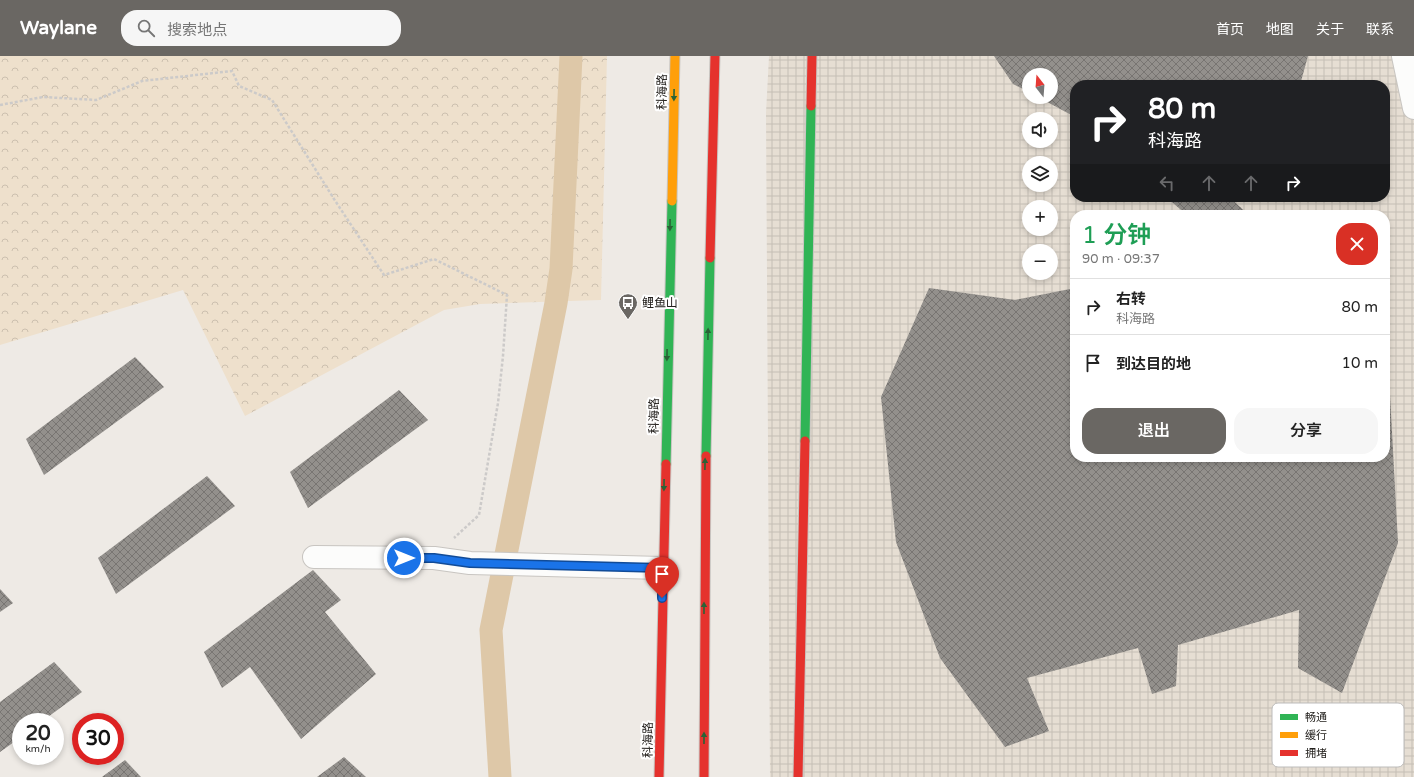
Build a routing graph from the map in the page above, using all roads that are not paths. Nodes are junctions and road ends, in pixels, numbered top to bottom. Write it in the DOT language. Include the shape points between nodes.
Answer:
graph roads {
  1 [pos="675,56"];
  2 [pos="715,56"];
  3 [pos="812,56"];
  4 [pos="1403,56"];
  5 [pos="1414,108"];
  6 [pos="314,557"];
  7 [pos="662,568"];
  8 [pos="659,777"];
  9 [pos="704,777"];
  10 [pos="798,777"];
  1 -- 7 [label="main road, 科海路, one-way"];
  9 -- 2 [label="main road, one-way" via="705,482"];
  3 -- 10 [label="main road"];
  4 -- 5 [label="street"];
  6 -- 7 [label="street" via="434,558 470,563"];
  7 -- 8 [label="main road, 科海路"];
}
